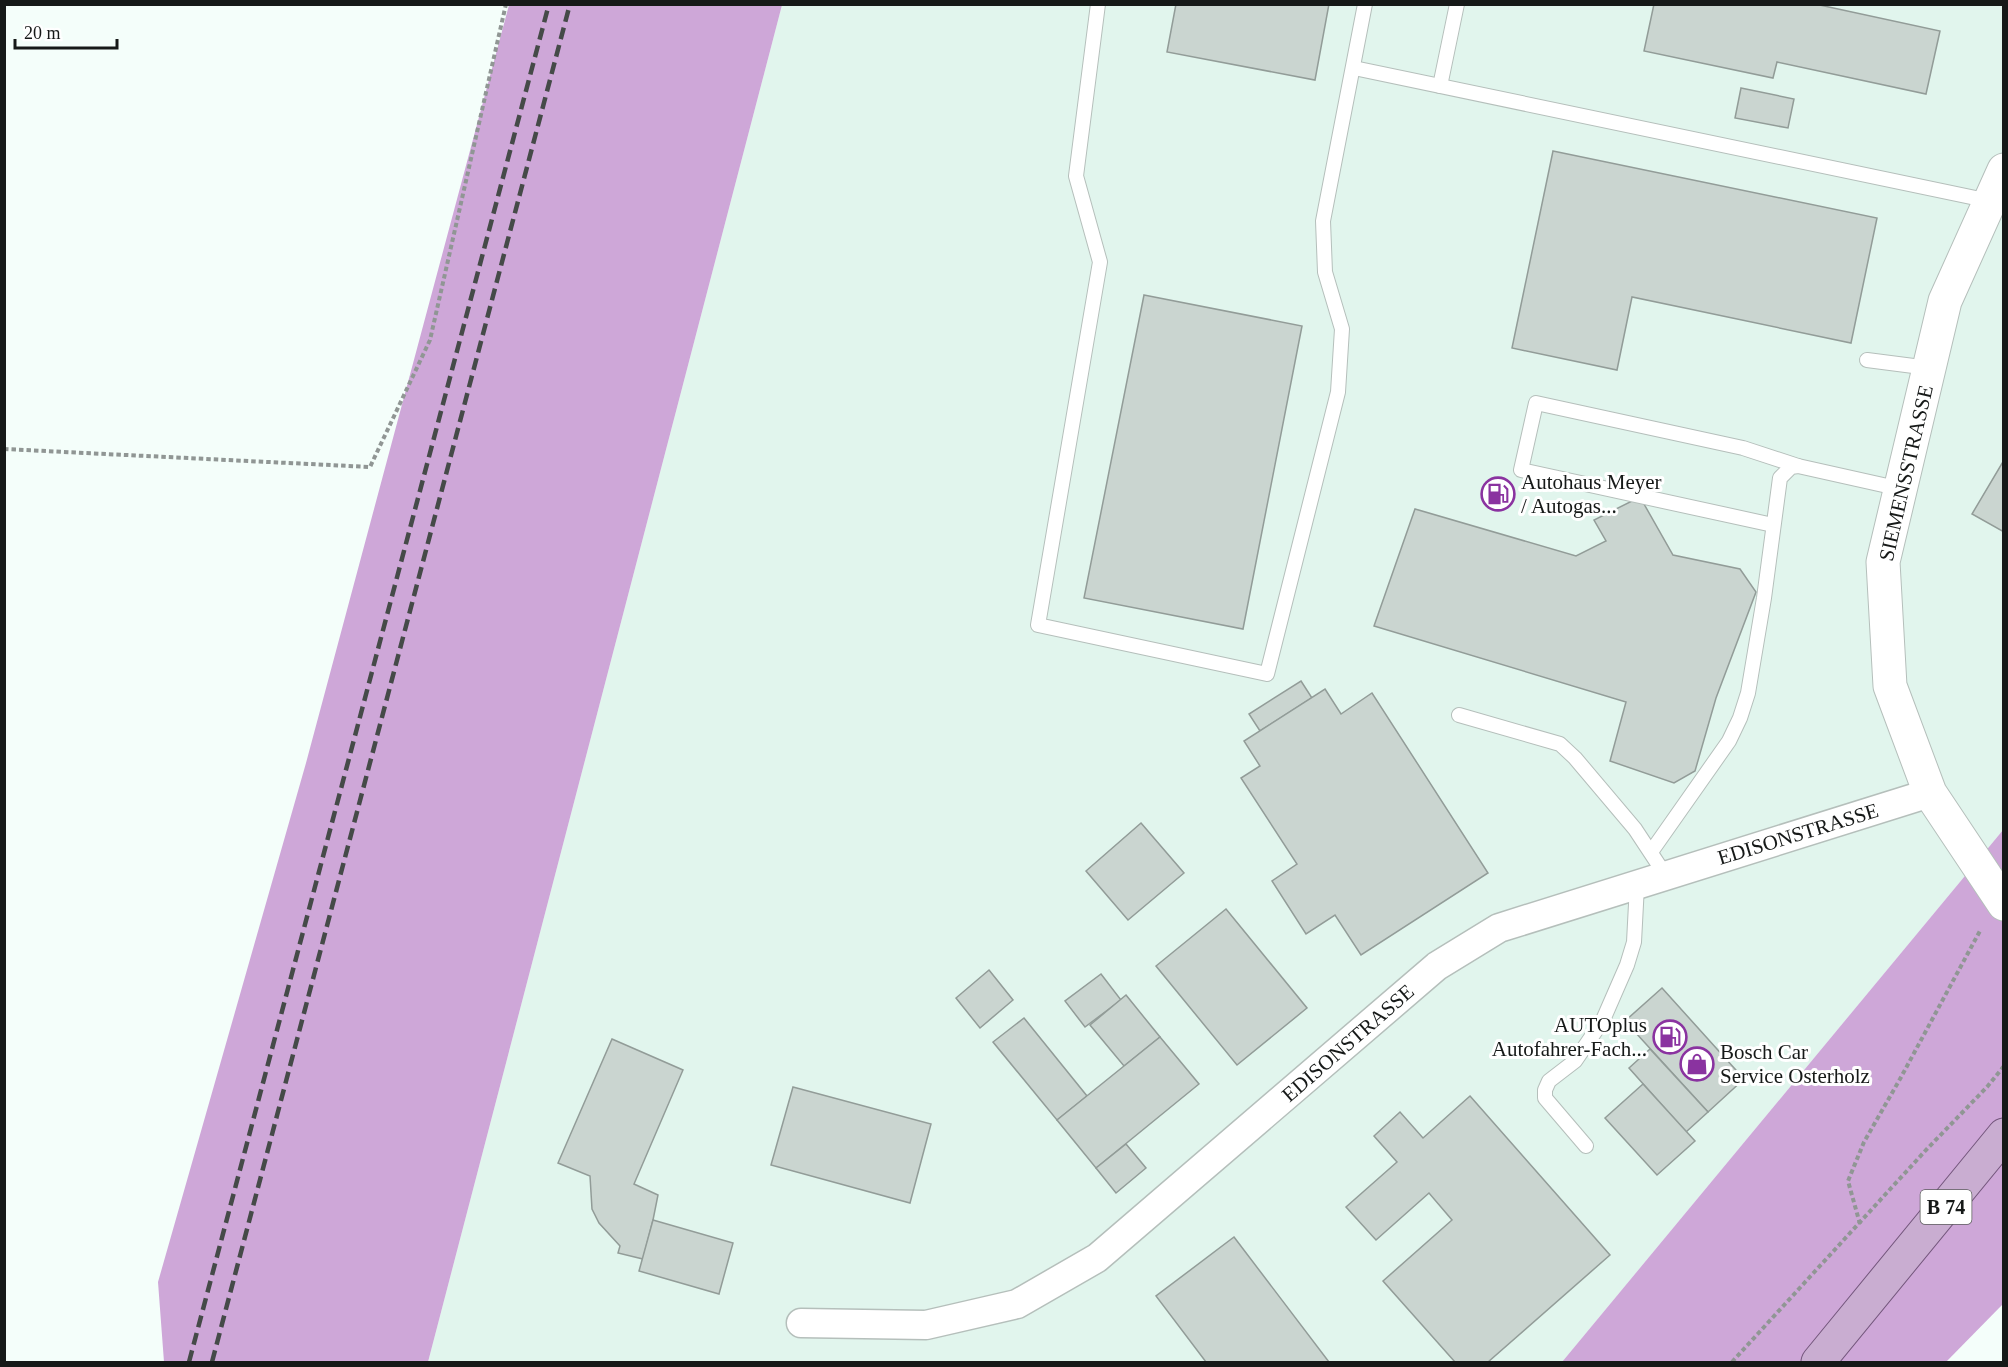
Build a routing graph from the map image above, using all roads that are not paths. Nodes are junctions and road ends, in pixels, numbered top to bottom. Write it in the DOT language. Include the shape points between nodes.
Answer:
graph roads {
  1 [pos="1098,4"];
  2 [pos="1365,4"];
  3 [pos="1457,4"];
  4 [pos="1354,68"];
  5 [pos="1440,86"];
  6 [pos="2004,170"];
  7 [pos="1990,201"];
  8 [pos="1867,360"];
  9 [pos="1929,368"];
  10 [pos="1798,466"];
  11 [pos="1901,489"];
  12 [pos="1773,525"];
  13 [pos="1459,716"];
  14 [pos="1930,793"];
  15 [pos="1651,852"];
  16 [pos="1666,876"];
  17 [pos="1637,885"];
  18 [pos="2001,900"];
  19 [pos="2004,1135"];
  20 [pos="1586,1146"];
  21 [pos="801,1323"];
  22 [pos="1818,1362"];
  1 -- 4 [label="lane" via="1076,176 1100,262 1038,625 1267,674 1338,392 1342,329 1325,272 1323,221"];
  2 -- 4 [label="lane"];
  3 -- 5 [label="lane"];
  4 -- 5 [label="lane"];
  5 -- 7 [label="lane"];
  6 -- 7 [label="street, SIEMENSSTRASSE"];
  7 -- 9 [label="street, SIEMENSSTRASSE" via="1945,301"];
  8 -- 9 [label="lane"];
  9 -- 11 [label="street, SIEMENSSTRASSE"];
  10 -- 11 [label="lane"];
  10 -- 12 [label="lane" via="1791,467 1780,478"];
  10 -- 12 [label="lane" via="1743,448 1536,403 1521,470"];
  11 -- 14 [label="street, SIEMENSSTRASSE" via="1883,562 1890,686"];
  12 -- 15 [label="lane" via="1748,693 1740,718 1729,741"];
  13 -- 15 [label="lane" via="1560,744"];
  14 -- 16 [label="street, EDISONSTRASSE"];
  14 -- 18 [label="street, SIEMENSSTRASSE"];
  15 -- 16 [label="lane"];
  16 -- 17 [label="street, EDISONSTRASSE"];
  17 -- 20 [label="lane" via="1634,942 1627,965 1602,1020 1575,1060 1549,1081 1545,1090 1545,1098"];
  17 -- 21 [label="street, EDISONSTRASSE" via="1499,928 1437,966 1097,1258 1017,1304 926,1325"];
  19 -- 22 [label="main road, B 74"];
}
